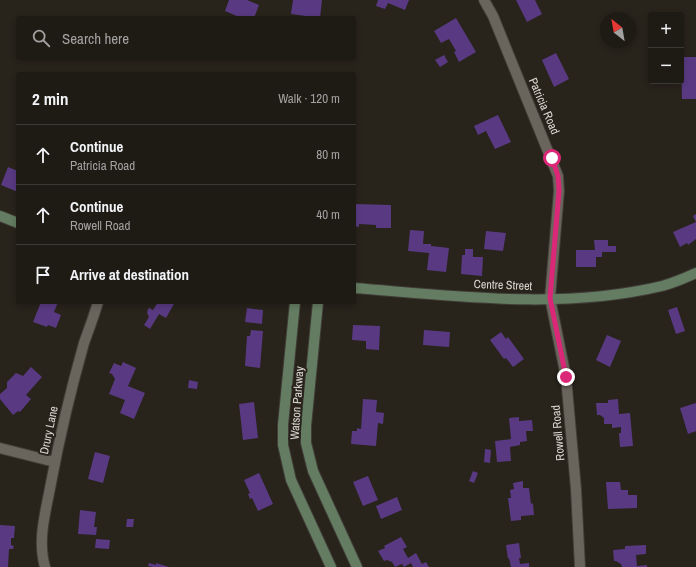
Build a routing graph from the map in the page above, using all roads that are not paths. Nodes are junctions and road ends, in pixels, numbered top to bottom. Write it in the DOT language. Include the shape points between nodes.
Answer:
graph roads {
  1 [pos="484,0"];
  2 [pos="0,216"];
  3 [pos="16,222"];
  4 [pos="696,273"];
  5 [pos="356,288"];
  6 [pos="550,298"];
  7 [pos="97,304"];
  8 [pos="294,304"];
  9 [pos="318,304"];
  10 [pos="0,448"];
  11 [pos="55,462"];
  12 [pos="45,567"];
  13 [pos="331,567"];
  14 [pos="357,567"];
  15 [pos="580,567"];
  1 -- 6 [label="street, Patricia Road" via="493,16 558,176"];
  2 -- 3 [label="main road"];
  4 -- 6 [label="main road, Centre Street" via="663,286 624,293 590,298"];
  5 -- 6 [label="main road, Centre Street" via="520,300"];
  6 -- 15 [label="street, Rowell Road" via="566,377"];
  7 -- 11 [label="street, Drury Lane" via="83,349"];
  8 -- 13 [label="main road, Watson Parkway" via="283,445 291,480"];
  9 -- 14 [label="main road, Watson Parkway" via="306,443 313,471"];
  10 -- 11 [label="street"];
  11 -- 12 [label="street, Drury Lane" via="41,538"];
}
